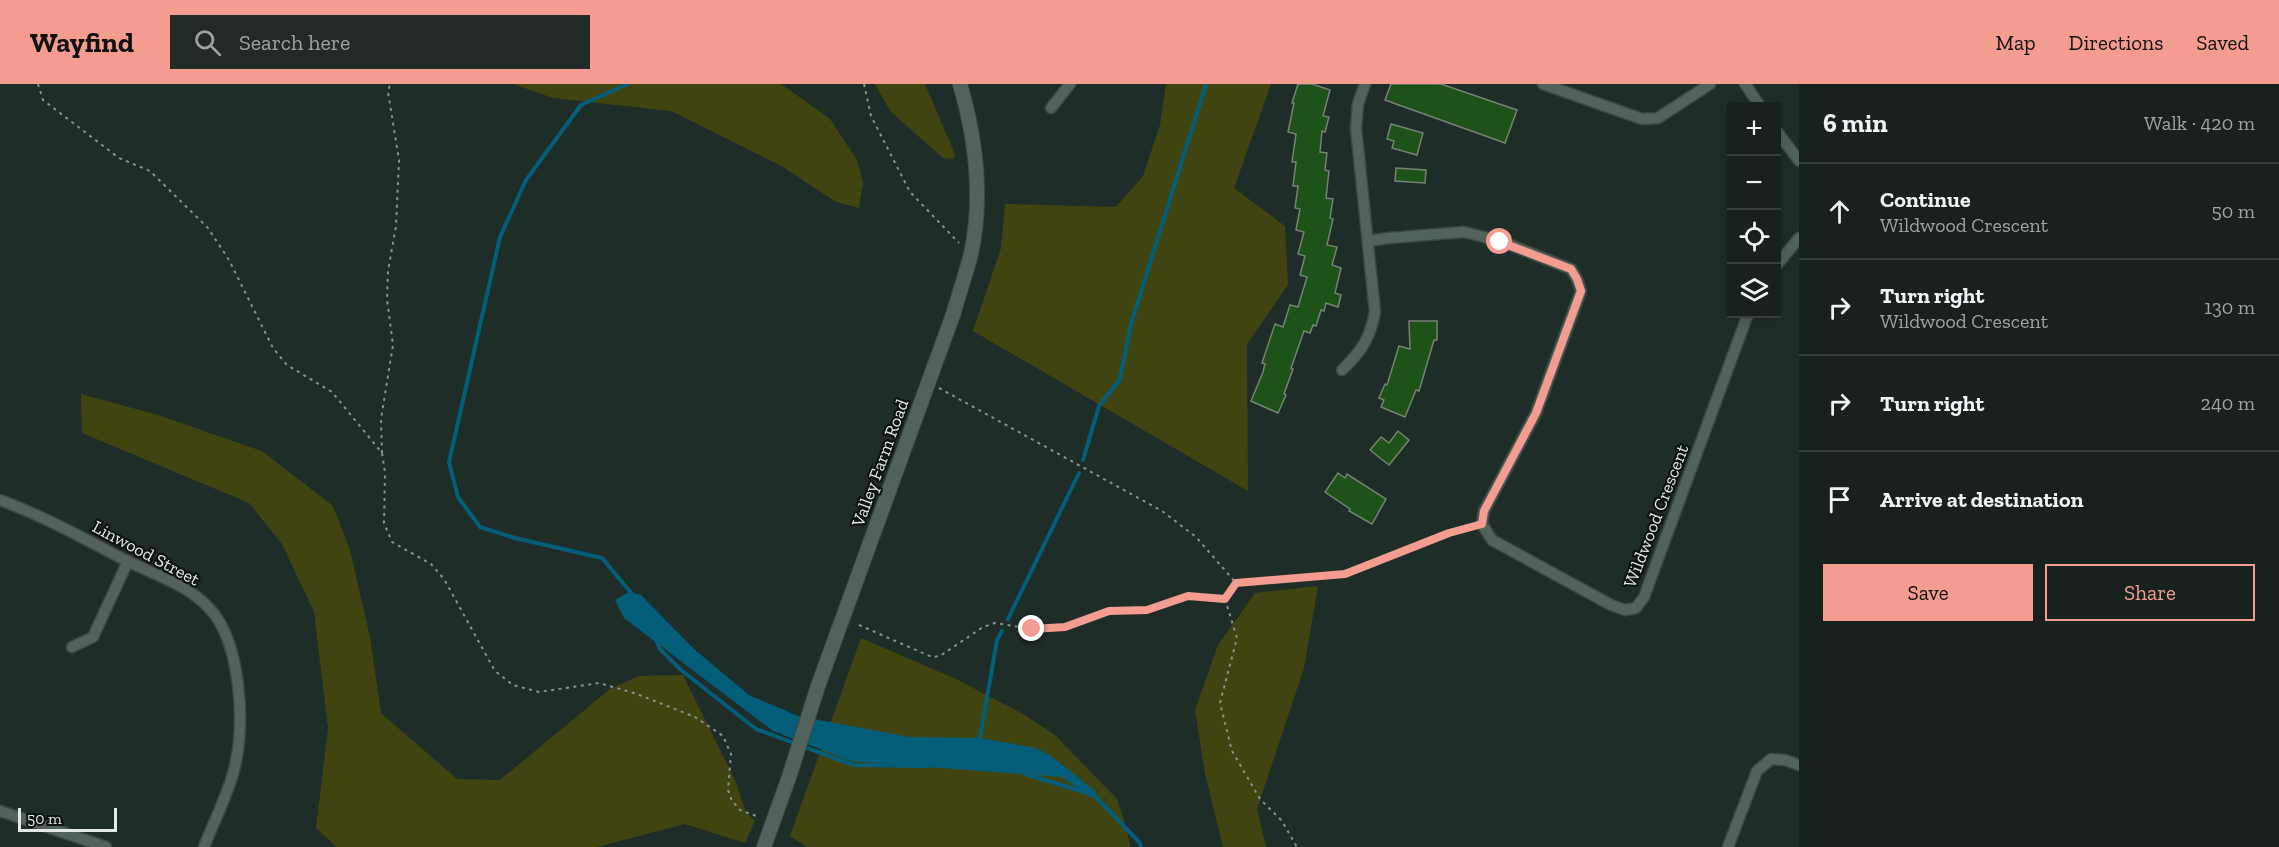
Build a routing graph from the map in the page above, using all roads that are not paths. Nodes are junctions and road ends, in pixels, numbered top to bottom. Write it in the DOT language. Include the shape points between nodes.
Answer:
graph roads {
  1 [pos="960,84"];
  2 [pos="1070,84"];
  3 [pos="1365,84"];
  4 [pos="1543,84"];
  5 [pos="1710,84"];
  6 [pos="1745,84"];
  7 [pos="1757,102"];
  8 [pos="1051,108"];
  9 [pos="1781,137"];
  10 [pos="1799,162"];
  11 [pos="1799,238"];
  12 [pos="1368,241"];
  13 [pos="1778,264"];
  14 [pos="1747,318"];
  15 [pos="1342,370"];
  16 [pos="0,500"];
  17 [pos="128,561"];
  18 [pos="72,647"];
  19 [pos="1799,765"];
  20 [pos="0,811"];
  21 [pos="106,847"];
  22 [pos="204,847"];
  23 [pos="764,847"];
  24 [pos="1728,847"];
  1 -- 23 [label="street, Valley Farm Road" via="977,172 971,254 954,312"];
  2 -- 8 [label="street"];
  3 -- 12 [label="street" via="1356,128"];
  4 -- 5 [label="street" via="1642,119 1658,118"];
  6 -- 7 [label="street"];
  9 -- 10 [label="street"];
  11 -- 13 [label="street"];
  12 -- 14 [label="street, Wildwood Crescent" via="1464,232 1571,269 1581,291 1536,413 1484,511 1482,524 1492,540 1625,610 1636,608 1647,589"];
  12 -- 15 [label="street" via="1375,312 1370,334"];
  16 -- 17 [label="street, Linwood Street"];
  17 -- 18 [label="street" via="93,637"];
  17 -- 22 [label="street, Linwood Street" via="186,590 210,608 226,632 235,662 241,735 235,768"];
  19 -- 24 [label="street" via="1771,759 1757,771"];
  20 -- 21 [label="street"];
}
